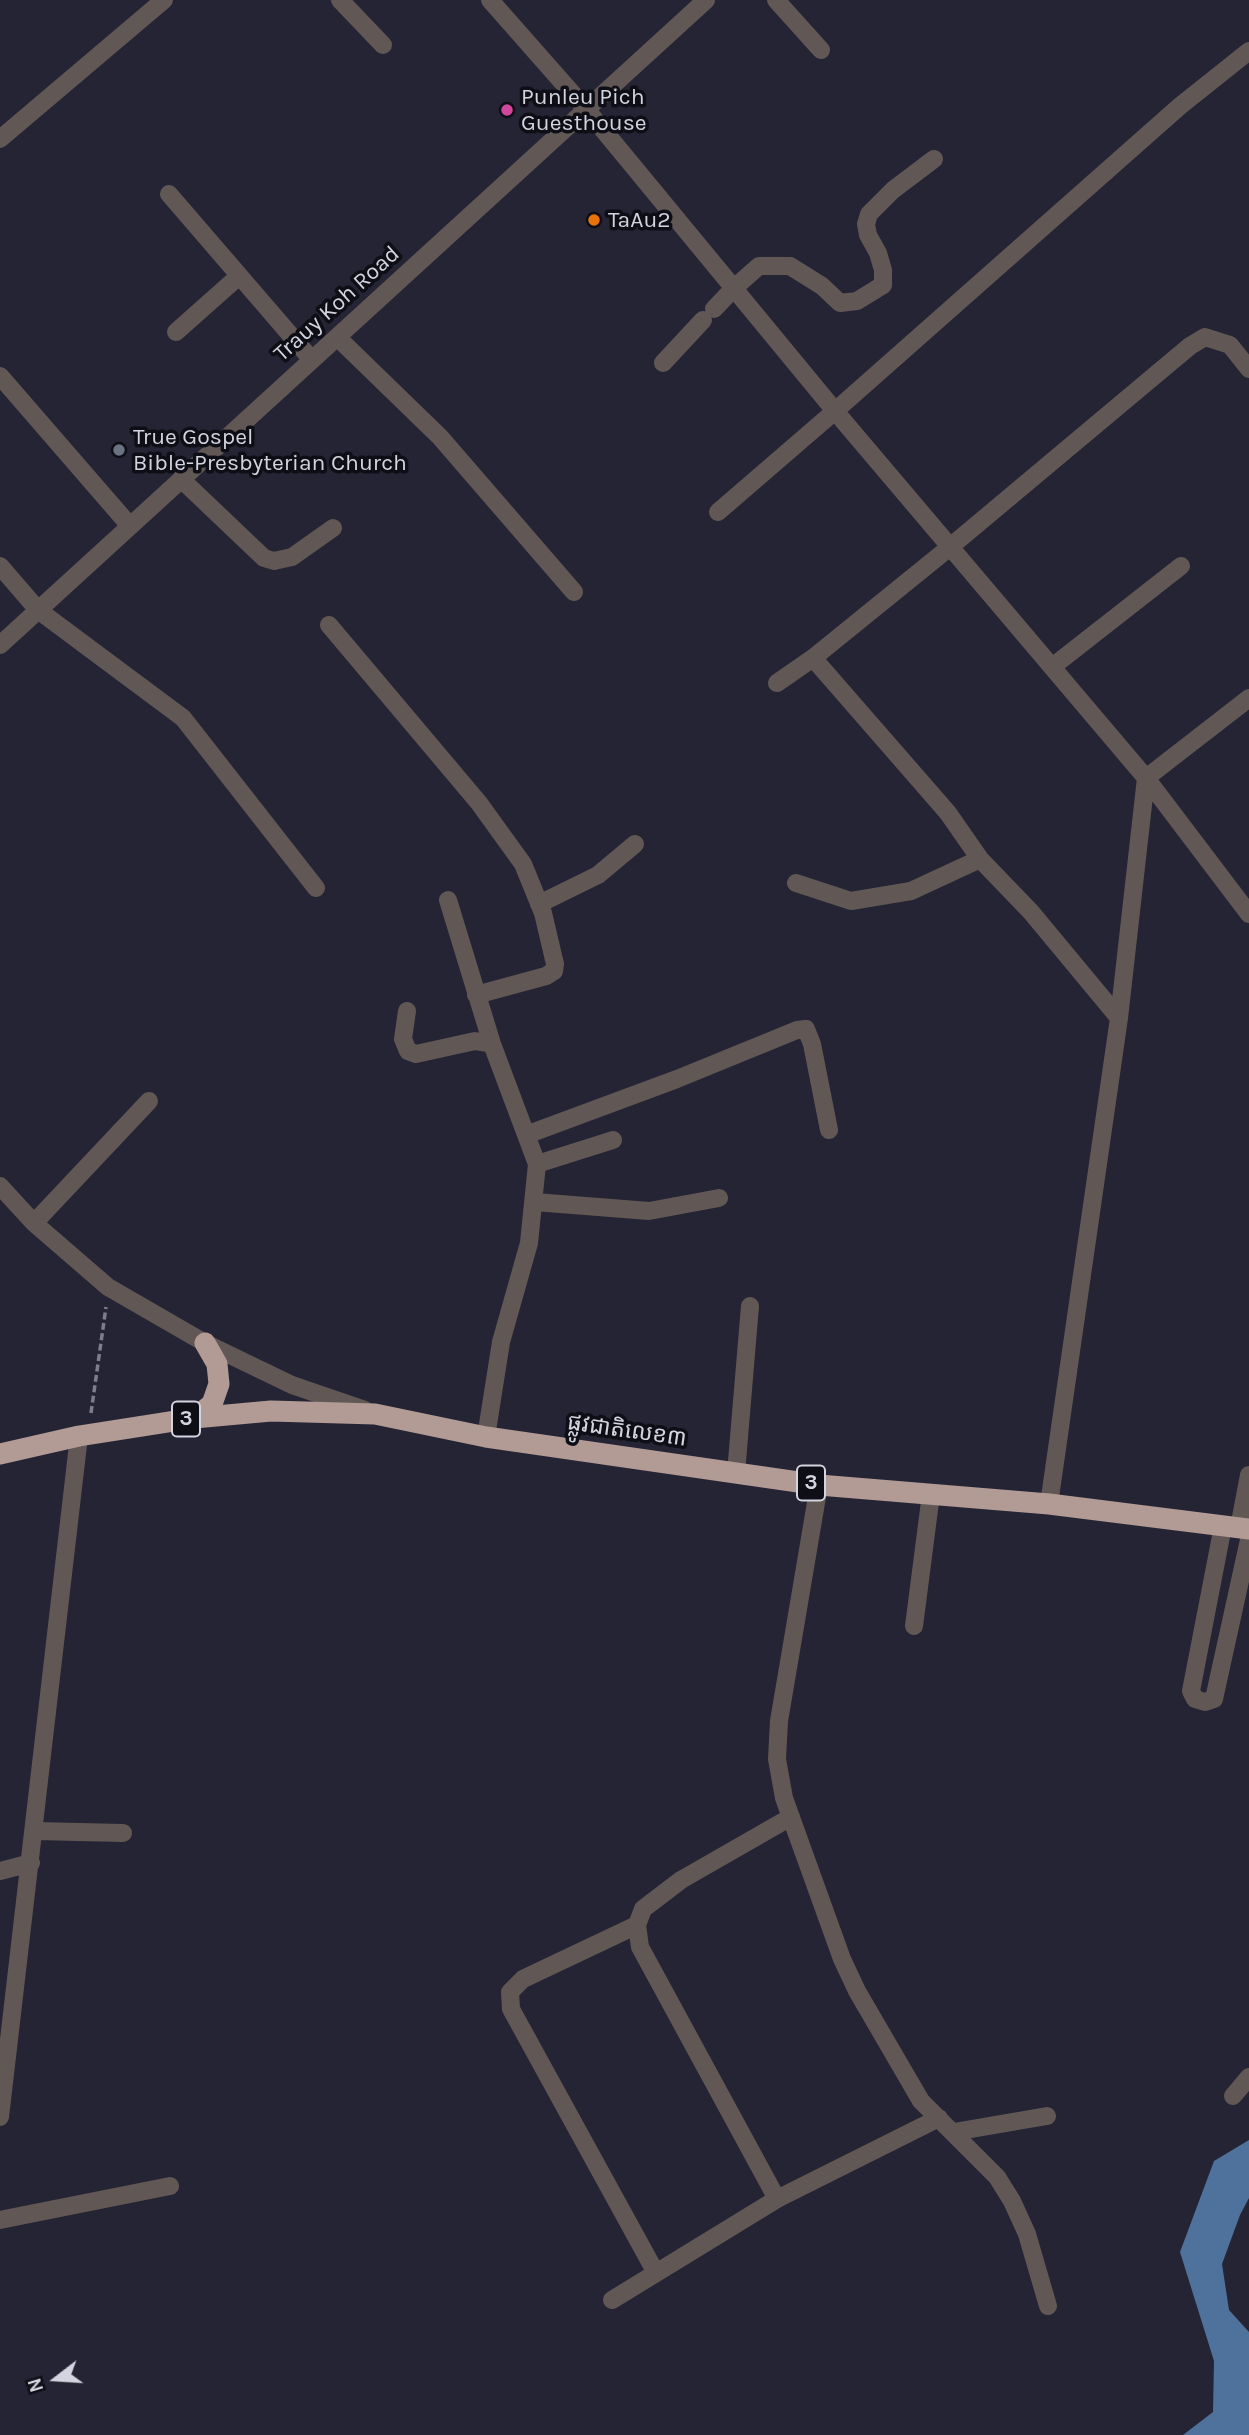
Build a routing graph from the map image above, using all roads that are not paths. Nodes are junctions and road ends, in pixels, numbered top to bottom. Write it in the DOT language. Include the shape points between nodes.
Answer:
graph roads {
  1 [pos="164,0"];
  2 [pos="340,0"];
  3 [pos="490,0"];
  4 [pos="706,0"];
  5 [pos="776,0"];
  6 [pos="383,45"];
  7 [pos="821,51"];
  8 [pos="1249,51"];
  9 [pos="586,109"];
  10 [pos="0,139"];
  11 [pos="934,159"];
  12 [pos="169,194"];
  13 [pos="239,276"];
  14 [pos="734,288"];
  15 [pos="176,332"];
  16 [pos="337,337"];
  17 [pos="312,360"];
  18 [pos="663,363"];
  19 [pos="1249,369"];
  20 [pos="0,376"];
  21 [pos="835,411"];
  22 [pos="181,480"];
  23 [pos="718,512"];
  24 [pos="130,526"];
  25 [pos="333,528"];
  26 [pos="950,547"];
  27 [pos="0,566"];
  28 [pos="1181,566"];
  29 [pos="574,592"];
  30 [pos="38,610"];
  31 [pos="329,625"];
  32 [pos="0,645"];
  33 [pos="813,658"];
  34 [pos="1052,667"];
  35 [pos="777,684"];
  36 [pos="1249,698"];
  37 [pos="1146,778"];
  38 [pos="635,844"];
  39 [pos="980,859"];
  40 [pos="796,883"];
  41 [pos="316,888"];
  42 [pos="448,900"];
  43 [pos="539,904"];
  44 [pos="1249,914"];
  45 [pos="476,995"];
  46 [pos="407,1012"];
  47 [pos="1119,1018"];
  48 [pos="492,1044"];
  49 [pos="149,1101"];
  50 [pos="829,1130"];
  51 [pos="526,1135"];
  52 [pos="613,1140"];
  53 [pos="537,1164"];
  54 [pos="0,1186"];
  55 [pos="719,1198"];
  56 [pos="535,1202"];
  57 [pos="34,1223"];
  58 [pos="750,1306"];
  59 [pos="205,1343"];
  60 [pos="375,1414"];
  61 [pos="194,1418"];
  62 [pos="84,1435"];
  63 [pos="486,1437"];
  64 [pos="0,1454"];
  65 [pos="736,1473"];
  66 [pos="1249,1475"];
  67 [pos="819,1485"];
  68 [pos="930,1494"];
  69 [pos="1049,1504"];
  70 [pos="1240,1531"];
  71 [pos="914,1626"];
  72 [pos="791,1817"];
  73 [pos="35,1831"];
  74 [pos="123,1833"];
  75 [pos="31,1863"];
  76 [pos="0,1871"];
  77 [pos="637,1925"];
  78 [pos="6,2011"];
  79 [pos="1249,2077"];
  80 [pos="1233,2096"];
  81 [pos="1047,2116"];
  82 [pos="0,2117"];
  83 [pos="939,2118"];
  84 [pos="954,2133"];
  85 [pos="170,2186"];
  86 [pos="777,2199"];
  87 [pos="0,2220"];
  88 [pos="656,2273"];
  89 [pos="612,2300"];
  90 [pos="1048,2306"];
  1 -- 10 [label="street"];
  2 -- 6 [label="street"];
  3 -- 9 [label="street"];
  4 -- 9 [label="street, Trauy Koh Road"];
  5 -- 7 [label="street"];
  8 -- 21 [label="street" via="1180,106"];
  9 -- 14 [label="street"];
  9 -- 16 [label="street, Trauy Koh Road"];
  11 -- 14 [label="street" via="869,214 868,235 881,261 883,285 857,301 840,303 790,266 759,266"];
  12 -- 13 [label="street"];
  13 -- 15 [label="street"];
  13 -- 17 [label="street"];
  14 -- 18 [label="street"];
  14 -- 21 [label="street"];
  16 -- 17 [label="street, Trauy Koh Road"];
  16 -- 29 [label="street" via="440,437"];
  17 -- 22 [label="street, Trauy Koh Road"];
  19 -- 26 [label="street" via="1230,345 1205,337"];
  20 -- 24 [label="street"];
  21 -- 23 [label="street"];
  21 -- 26 [label="street"];
  22 -- 24 [label="street, Trauy Koh Road"];
  22 -- 25 [label="street" via="264,558 292,557"];
  24 -- 30 [label="street, Trauy Koh Road"];
  26 -- 33 [label="street"];
  26 -- 34 [label="street"];
  27 -- 30 [label="street"];
  28 -- 34 [label="street"];
  30 -- 32 [label="street, Trauy Koh Road"];
  30 -- 41 [label="street" via="183,718"];
  31 -- 43 [label="street" via="479,803 523,864"];
  33 -- 35 [label="street"];
  33 -- 39 [label="street" via="948,813"];
  34 -- 37 [label="street"];
  36 -- 37 [label="street"];
  37 -- 44 [label="street"];
  37 -- 47 [label="street"];
  38 -- 43 [label="street" via="598,875"];
  39 -- 40 [label="street" via="911,891 851,901"];
  39 -- 47 [label="street" via="1031,912"];
  42 -- 45 [label="street"];
  43 -- 45 [label="street" via="554,971"];
  45 -- 48 [label="street"];
  46 -- 48 [label="street" via="403,1039 408,1051 416,1054 474,1041"];
  47 -- 69 [label="street"];
  48 -- 51 [label="street"];
  49 -- 57 [label="street"];
  50 -- 51 [label="street" via="806,1029"];
  51 -- 53 [label="street"];
  52 -- 53 [label="street"];
  53 -- 56 [label="street"];
  54 -- 57 [label="street"];
  55 -- 56 [label="street" via="649,1211"];
  56 -- 63 [label="street" via="529,1243 501,1342"];
  57 -- 59 [label="street" via="108,1287"];
  58 -- 65 [label="street"];
  59 -- 60 [label="street" via="292,1385"];
  59 -- 61 [label="highway" via="217,1364 219,1384 212,1404"];
  60 -- 61 [label="highway, ផ្លូវជាតិលេខ៣ / 3" via="271,1411"];
  60 -- 63 [label="highway, ផ្លូវជាតិលេខ៣ / 3"];
  61 -- 62 [label="highway, ផ្លូវជាតិលេខ៣ / 3"];
  62 -- 64 [label="highway, ផ្លូវជាតិលេខ៣ / 3"];
  62 -- 73 [label="street"];
  63 -- 65 [label="highway, ផ្លូវជាតិលេខ៣ / 3"];
  65 -- 67 [label="highway, ផ្លូវជាតិលេខ៣ / 3"];
  66 -- 70 [label="street"];
  67 -- 68 [label="highway, ផ្លូវជាតិលេខ៣ / 3"];
  67 -- 72 [label="street" via="779,1721 777,1759"];
  68 -- 69 [label="highway, ផ្លូវជាតិលេខ៣ / 3"];
  68 -- 71 [label="street"];
  69 -- 70 [label="highway, ផ្លូវជាតិលេខ៣ / 3"];
  70 -- 70 [label="street" via="1214,1699 1205,1702 1195,1699 1191,1691"];
  72 -- 77 [label="street" via="681,1880 643,1909"];
  72 -- 83 [label="street" via="857,1992 921,2101"];
  73 -- 74 [label="street"];
  73 -- 75 [label="street"];
  75 -- 76 [label="street"];
  75 -- 78 [label="street"];
  77 -- 86 [label="street" via="640,1947"];
  77 -- 88 [label="street" via="523,1979 510,1992 511,2009"];
  78 -- 82 [label="street"];
  79 -- 80 [label="street"];
  81 -- 84 [label="street"];
  83 -- 84 [label="street"];
  83 -- 86 [label="street"];
  84 -- 90 [label="street" via="997,2177 1012,2201"];
  85 -- 87 [label="street"];
  86 -- 88 [label="street"];
  88 -- 89 [label="street"];
}
